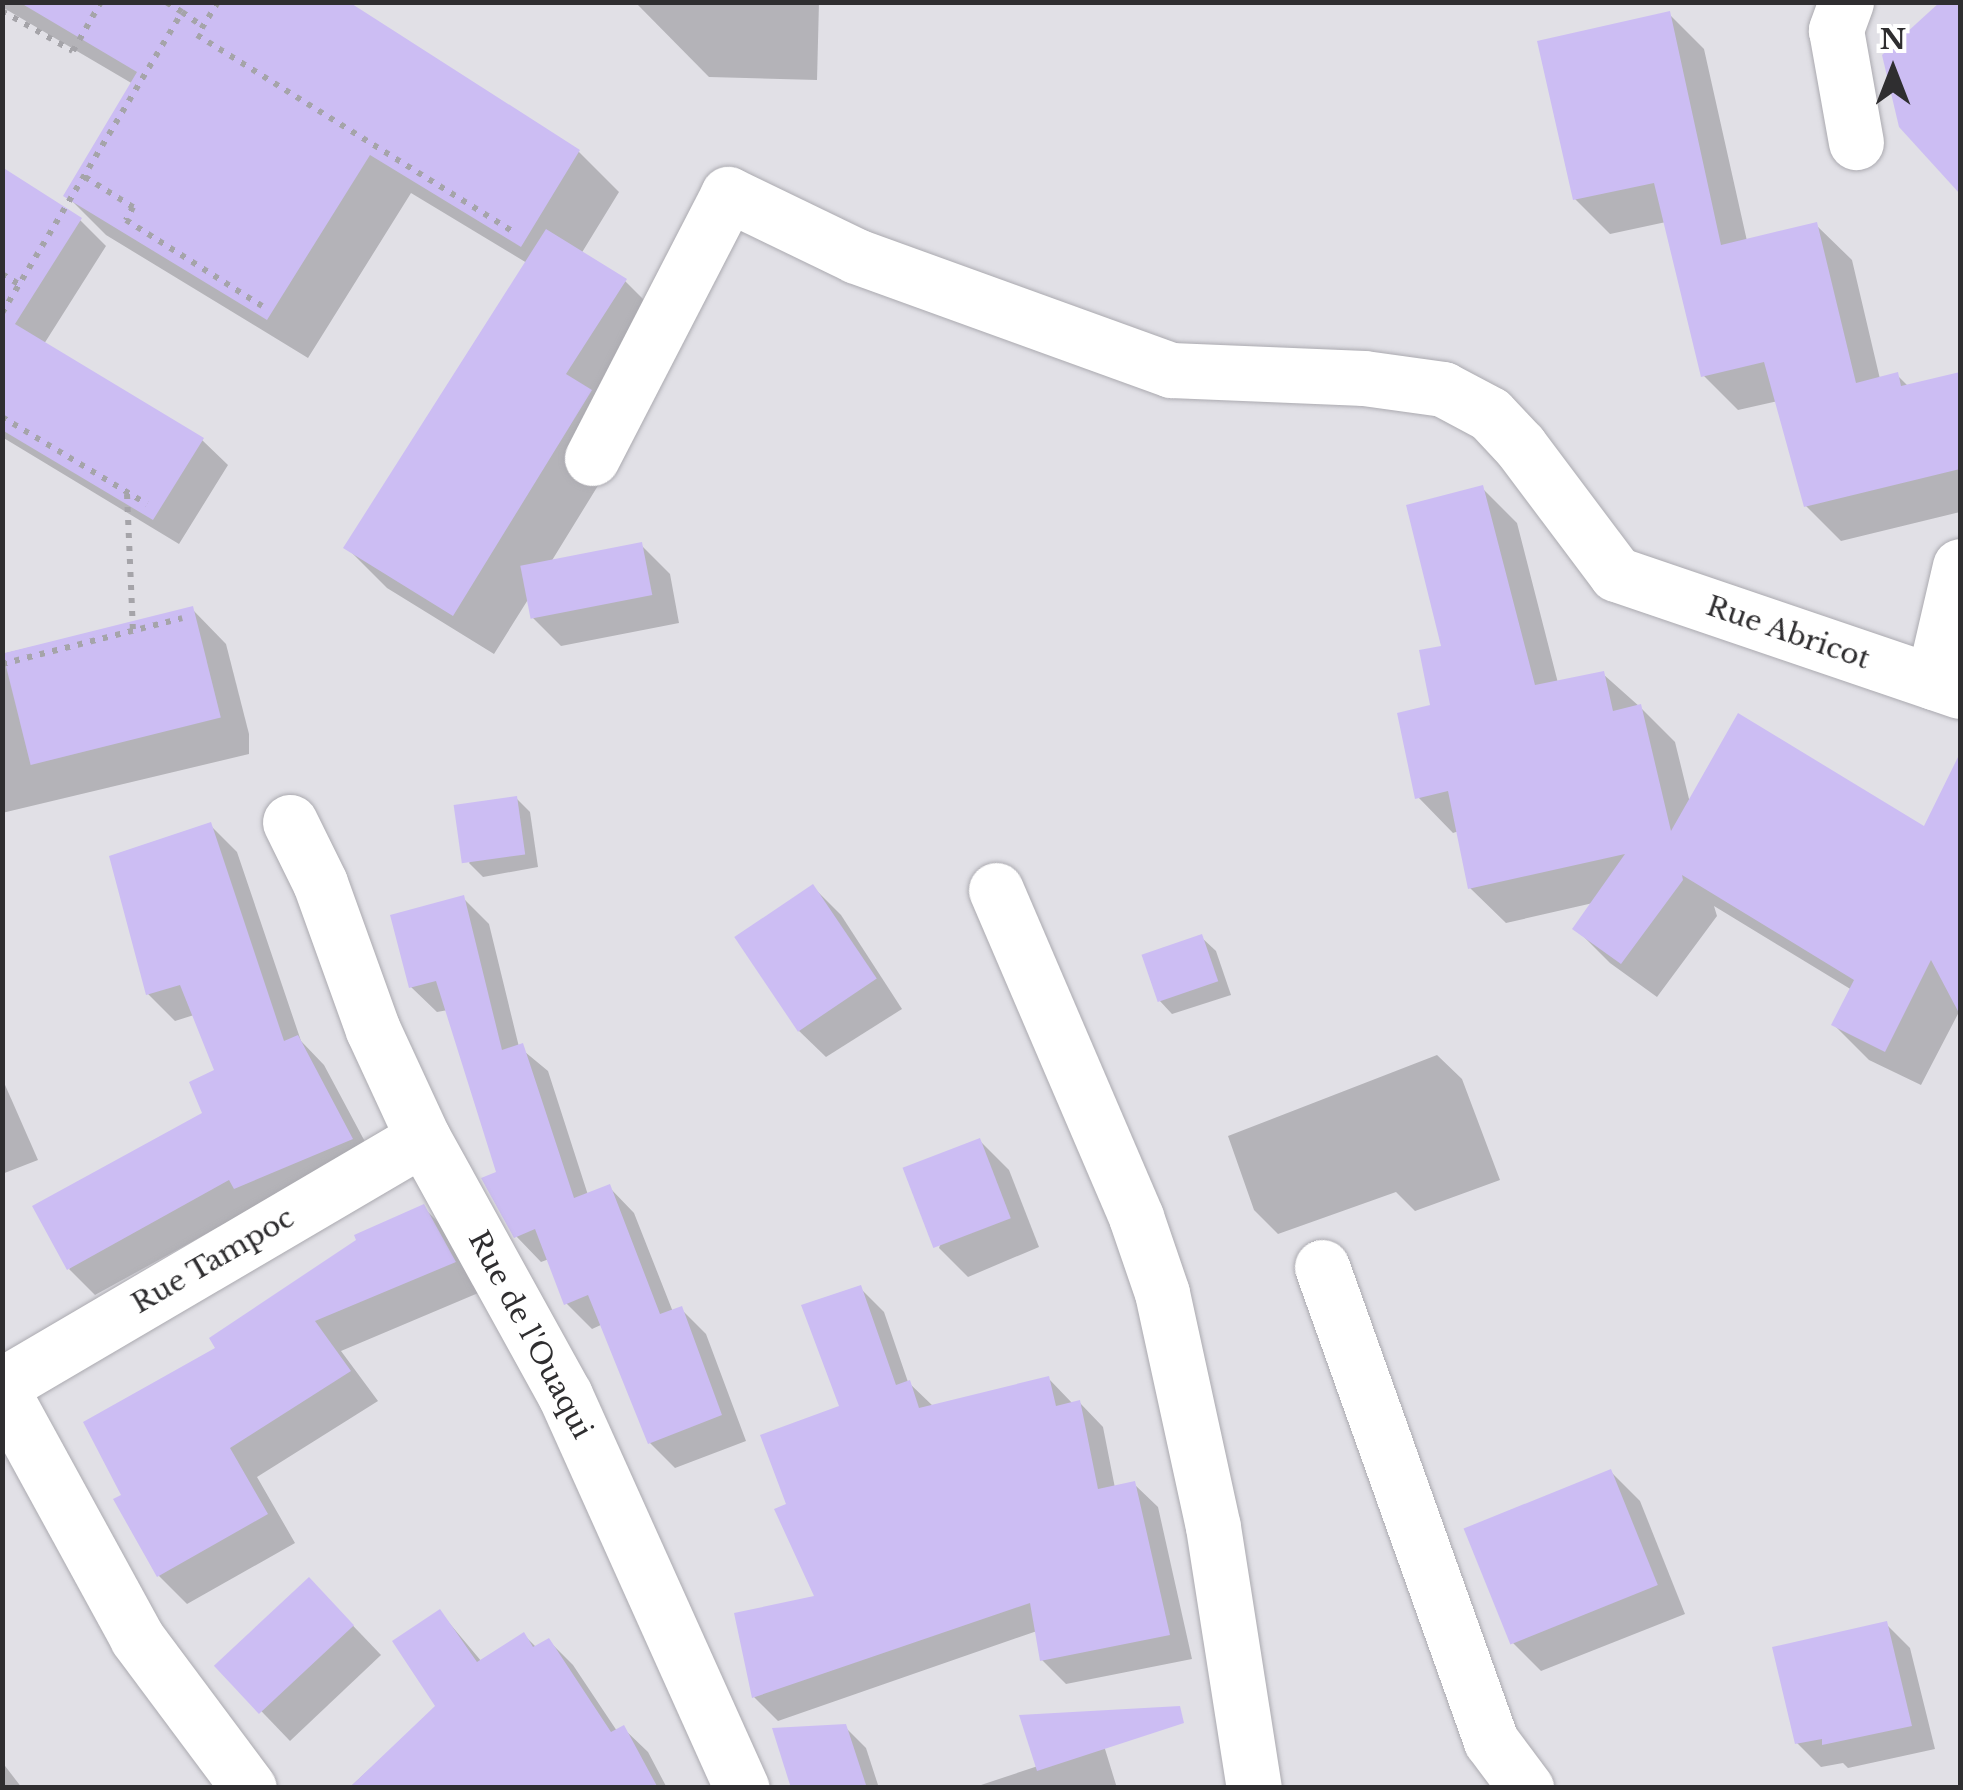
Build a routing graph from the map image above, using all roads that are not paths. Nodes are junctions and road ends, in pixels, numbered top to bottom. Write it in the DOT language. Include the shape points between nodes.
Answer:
graph roads {
  1 [pos="1846,2"];
  2 [pos="1856,142"];
  3 [pos="592,458"];
  4 [pos="1960,566"];
  5 [pos="1946,686"];
  6 [pos="290,822"];
  7 [pos="996,890"];
  8 [pos="423,1138"];
  9 [pos="1322,1267"];
  10 [pos="2,1388"];
  11 [pos="249,1788"];
  12 [pos="742,1788"];
  13 [pos="1254,1788"];
  14 [pos="1526,1788"];
  1 -- 2 [label="street" via="1836,30"];
  3 -- 5 [label="street, Rue Abricot" via="728,194 856,256 1171,370 1364,378 1444,390 1490,414 1520,446 1616,574"];
  4 -- 5 [label="street"];
  6 -- 8 [label="street, Rue de l'Ouaqui" via="320,882 372,1030"];
  7 -- 13 [label="street" via="1136,1216 1162,1293 1213,1527"];
  8 -- 10 [label="street, Rue Tampoc"];
  8 -- 12 [label="street, Rue de l'Ouaqui" via="565,1395"];
  9 -- 14 [label="street" via="1491,1741"];
  10 -- 11 [label="street" via="136,1638"];
}
